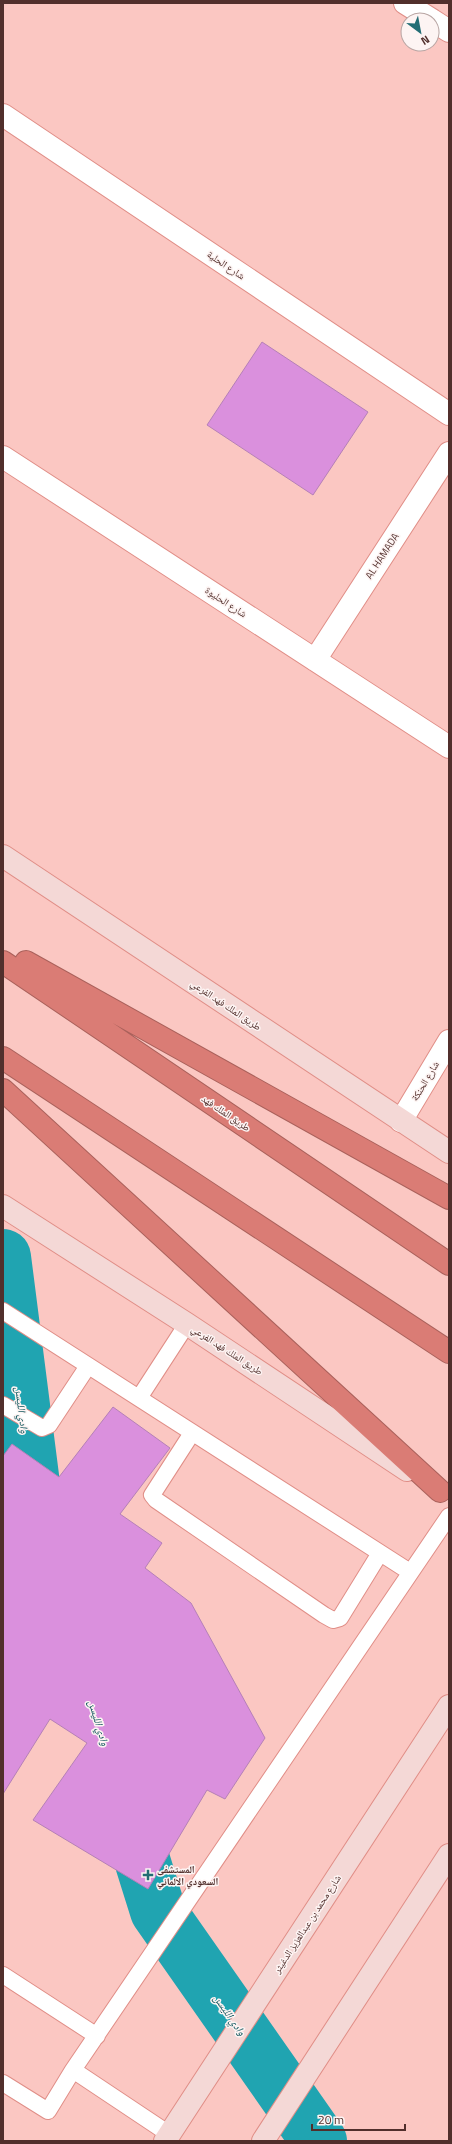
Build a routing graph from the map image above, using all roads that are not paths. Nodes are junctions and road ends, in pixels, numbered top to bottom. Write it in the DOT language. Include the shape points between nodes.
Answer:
graph roads {
  1 [pos="405,3"];
  2 [pos="419,12"];
  3 [pos="440,25"];
  4 [pos="449,31"];
  5 [pos="3,115"];
  6 [pos="449,414"];
  7 [pos="449,453"];
  8 [pos="3,457"];
  9 [pos="315,660"];
  10 [pos="449,747"];
  11 [pos="3,856"];
  12 [pos="3,949"];
  13 [pos="3,962"];
  14 [pos="449,1041"];
  15 [pos="3,1058"];
  16 [pos="3,1090"];
  17 [pos="401,1121"];
  18 [pos="449,1152"];
  19 [pos="449,1198"];
  20 [pos="3,1206"];
  21 [pos="449,1264"];
  22 [pos="3,1311"];
  23 [pos="187,1324"];
  24 [pos="449,1352"];
  25 [pos="88,1366"];
  26 [pos="139,1398"];
  27 [pos="3,1405"];
  28 [pos="192,1432"];
  29 [pos="445,1494"];
  30 [pos="449,1516"];
  31 [pos="380,1553"];
  32 [pos="410,1572"];
  33 [pos="449,1706"];
  34 [pos="449,1855"];
  35 [pos="3,1975"];
  36 [pos="97,2036"];
  37 [pos="73,2070"];
  38 [pos="3,2083"];
  39 [pos="167,2138"];
  40 [pos="264,2141"];
  1 -- 2 [label="street"];
  3 -- 4 [label="street"];
  5 -- 6 [label="street, شارع الحلية"];
  7 -- 9 [label="street, AL HAMADA"];
  8 -- 9 [label="street, شارع الحليوة"];
  9 -- 10 [label="street, شارع الحليوة"];
  11 -- 17 [label="main road, طريق الملك فهد الفرعي"];
  12 -- 19 [label="highway"];
  13 -- 21 [label="highway, طريق الملك فهد"];
  14 -- 17 [label="street, شارع الحنكة"];
  15 -- 24 [label="highway"];
  16 -- 29 [label="highway"];
  17 -- 18 [label="main road, طريق الملك فهد الفرعي"];
  20 -- 23 [label="main road, طريق الملك فهد الفرعي"];
  22 -- 25 [label="lane"];
  23 -- 26 [label="lane"];
  23 -- 29 [label="main road, طريق الملك فهد الفرعي"];
  25 -- 26 [label="lane"];
  25 -- 27 [label="lane" via="49,1424 42,1428"];
  26 -- 28 [label="lane"];
  28 -- 31 [label="lane"];
  28 -- 31 [label="lane" via="152,1495 324,1615 333,1620 340,1618"];
  30 -- 32 [label="lane"];
  31 -- 32 [label="lane"];
  32 -- 36 [label="lane"];
  33 -- 39 [label="main road, شارع محمد بن عبدالعزيز الدغيثر"];
  34 -- 40 [label="main road"];
  35 -- 36 [label="lane"];
  36 -- 37 [label="lane"];
  37 -- 38 [label="lane" via="48,2111"];
  37 -- 39 [label="lane"];
}
